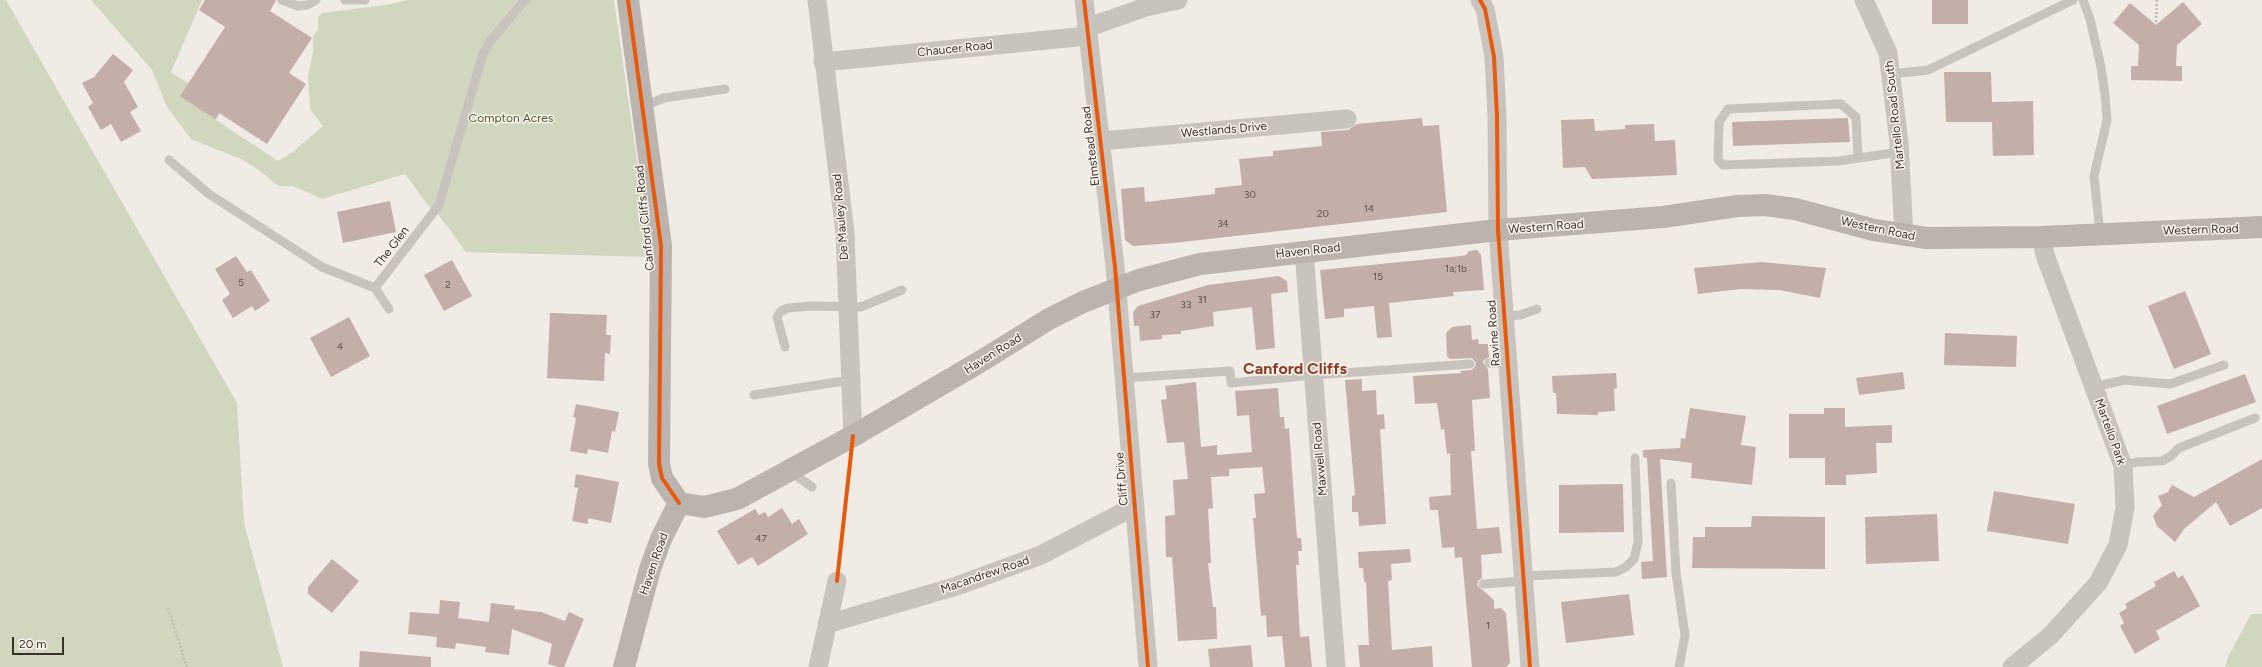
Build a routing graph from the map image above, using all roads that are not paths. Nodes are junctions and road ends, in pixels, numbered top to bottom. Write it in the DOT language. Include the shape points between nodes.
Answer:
graph roads {
  1 [pos="282,0"];
  2 [pos="316,0"];
  3 [pos="345,0"];
  4 [pos="365,0"];
  5 [pos="525,0"];
  6 [pos="628,0"];
  7 [pos="817,0"];
  8 [pos="1084,0"];
  9 [pos="1178,0"];
  10 [pos="1480,0"];
  11 [pos="1864,0"];
  12 [pos="2073,0"];
  13 [pos="2083,0"];
  14 [pos="1087,32"];
  15 [pos="823,62"];
  16 [pos="1890,74"];
  17 [pos="725,89"];
  18 [pos="642,107"];
  19 [pos="1347,119"];
  20 [pos="1101,141"];
  21 [pos="1899,152"];
  22 [pos="1858,157"];
  23 [pos="169,160"];
  24 [pos="2262,227"];
  25 [pos="1498,230"];
  26 [pos="2100,233"];
  27 [pos="1904,236"];
  28 [pos="2041,237"];
  29 [pos="1304,251"];
  30 [pos="374,288"];
  31 [pos="1117,289"];
  32 [pos="902,290"];
  33 [pos="848,306"];
  34 [pos="1537,308"];
  35 [pos="389,309"];
  36 [pos="1503,316"];
  37 [pos="785,347"];
  38 [pos="1470,364"];
  39 [pos="2224,365"];
  40 [pos="1314,375"];
  41 [pos="1124,378"];
  42 [pos="850,380"];
  43 [pos="2094,387"];
  44 [pos="754,395"];
  45 [pos="2255,418"];
  46 [pos="853,436"];
  47 [pos="1635,458"];
  48 [pos="2123,466"];
  49 [pos="789,470"];
  50 [pos="1671,484"];
  51 [pos="812,487"];
  52 [pos="679,503"];
  53 [pos="1135,506"];
  54 [pos="1524,578"];
  55 [pos="837,580"];
  56 [pos="1483,584"];
  57 [pos="827,624"];
  58 [pos="624,667"];
  59 [pos="818,667"];
  60 [pos="1148,667"];
  61 [pos="1336,667"];
  62 [pos="1530,667"];
  63 [pos="1679,667"];
  64 [pos="2012,667"];
  1 -- 2 [label="lane" via="298,6"];
  3 -- 4 [label="lane"];
  5 -- 30 [label="lane, The Glen" via="482,54 439,204"];
  6 -- 18 [label="main road, Canford Cliffs Road"];
  7 -- 15 [label="street, De Mauley Road"];
  8 -- 14 [label="street, Elmstead Road"];
  9 -- 14 [label="street, Chaucer Road" via="1146,7"];
  10 -- 25 [label="street, Ravine Road" via="1485,9 1494,58"];
  11 -- 16 [label="street, Martello Road South" via="1888,53"];
  12 -- 16 [label="lane" via="1928,70"];
  13 -- 26 [label="lane" via="2101,67 2107,120 2094,176"];
  14 -- 15 [label="street, Chaucer Road"];
  14 -- 20 [label="street, Elmstead Road"];
  15 -- 33 [label="street, De Mauley Road" via="845,233"];
  16 -- 21 [label="street, Martello Road South"];
  17 -- 18 [label="lane" via="664,98"];
  18 -- 52 [label="main road, Canford Cliffs Road" via="661,246 659,464 662,478"];
  19 -- 20 [label="street, Westlands Drive"];
  20 -- 31 [label="street, Elmstead Road"];
  21 -- 22 [label="lane"];
  21 -- 27 [label="street, Martello Road South"];
  22 -- 22 [label="lane" via="1839,161 1723,165 1718,160 1718,122 1728,109 1841,104 1856,117"];
  23 -- 30 [label="lane" via="209,194 315,263"];
  24 -- 26 [label="main road, Western Road"];
  25 -- 27 [label="main road, Western Road" via="1663,218 1737,206 1765,205 1795,209"];
  25 -- 29 [label="main road, Haven Road"];
  25 -- 36 [label="street, Ravine Road"];
  26 -- 28 [label="main road, Western Road"];
  27 -- 28 [label="main road, Western Road" via="1960,239"];
  28 -- 43 [label="street, Martello Park"];
  29 -- 31 [label="main road, Haven Road" via="1200,264 1146,278"];
  29 -- 40 [label="street, Maxwell Road"];
  30 -- 35 [label="lane"];
  31 -- 41 [label="street, Cliff Drive"];
  31 -- 46 [label="main road, Haven Road" via="1049,319"];
  32 -- 33 [label="lane" via="861,307"];
  33 -- 37 [label="lane" via="812,306 781,310 777,317"];
  33 -- 42 [label="street, De Mauley Road"];
  34 -- 36 [label="lane" via="1520,315"];
  36 -- 54 [label="street, Ravine Road" via="1498,363"];
  38 -- 40 [label="lane"];
  39 -- 43 [label="lane" via="2170,384 2124,380"];
  40 -- 41 [label="lane" via="1231,383 1230,371"];
  40 -- 61 [label="street, Maxwell Road"];
  41 -- 53 [label="street, Cliff Drive"];
  42 -- 44 [label="lane"];
  42 -- 46 [label="street, De Mauley Road"];
  43 -- 48 [label="street, Martello Park"];
  45 -- 48 [label="lane" via="2179,448 2162,461 2138,462"];
  46 -- 49 [label="main road, Haven Road"];
  47 -- 54 [label="lane" via="1638,542 1634,559 1616,572"];
  48 -- 64 [label="street, Martello Park" via="2126,480 2124,522 2118,546 2106,571 2066,620"];
  49 -- 51 [label="lane"];
  49 -- 52 [label="main road, Haven Road" via="737,499 704,507"];
  50 -- 63 [label="lane" via="1676,573 1685,635"];
  52 -- 58 [label="main road, Haven Road" via="660,540 650,569"];
  53 -- 57 [label="street, Macandrew Road" via="1041,555 957,586"];
  53 -- 60 [label="street, Cliff Drive"];
  54 -- 56 [label="lane"];
  54 -- 62 [label="street, Ravine Road"];
  55 -- 57 [label="street"];
  57 -- 59 [label="street"];
}
